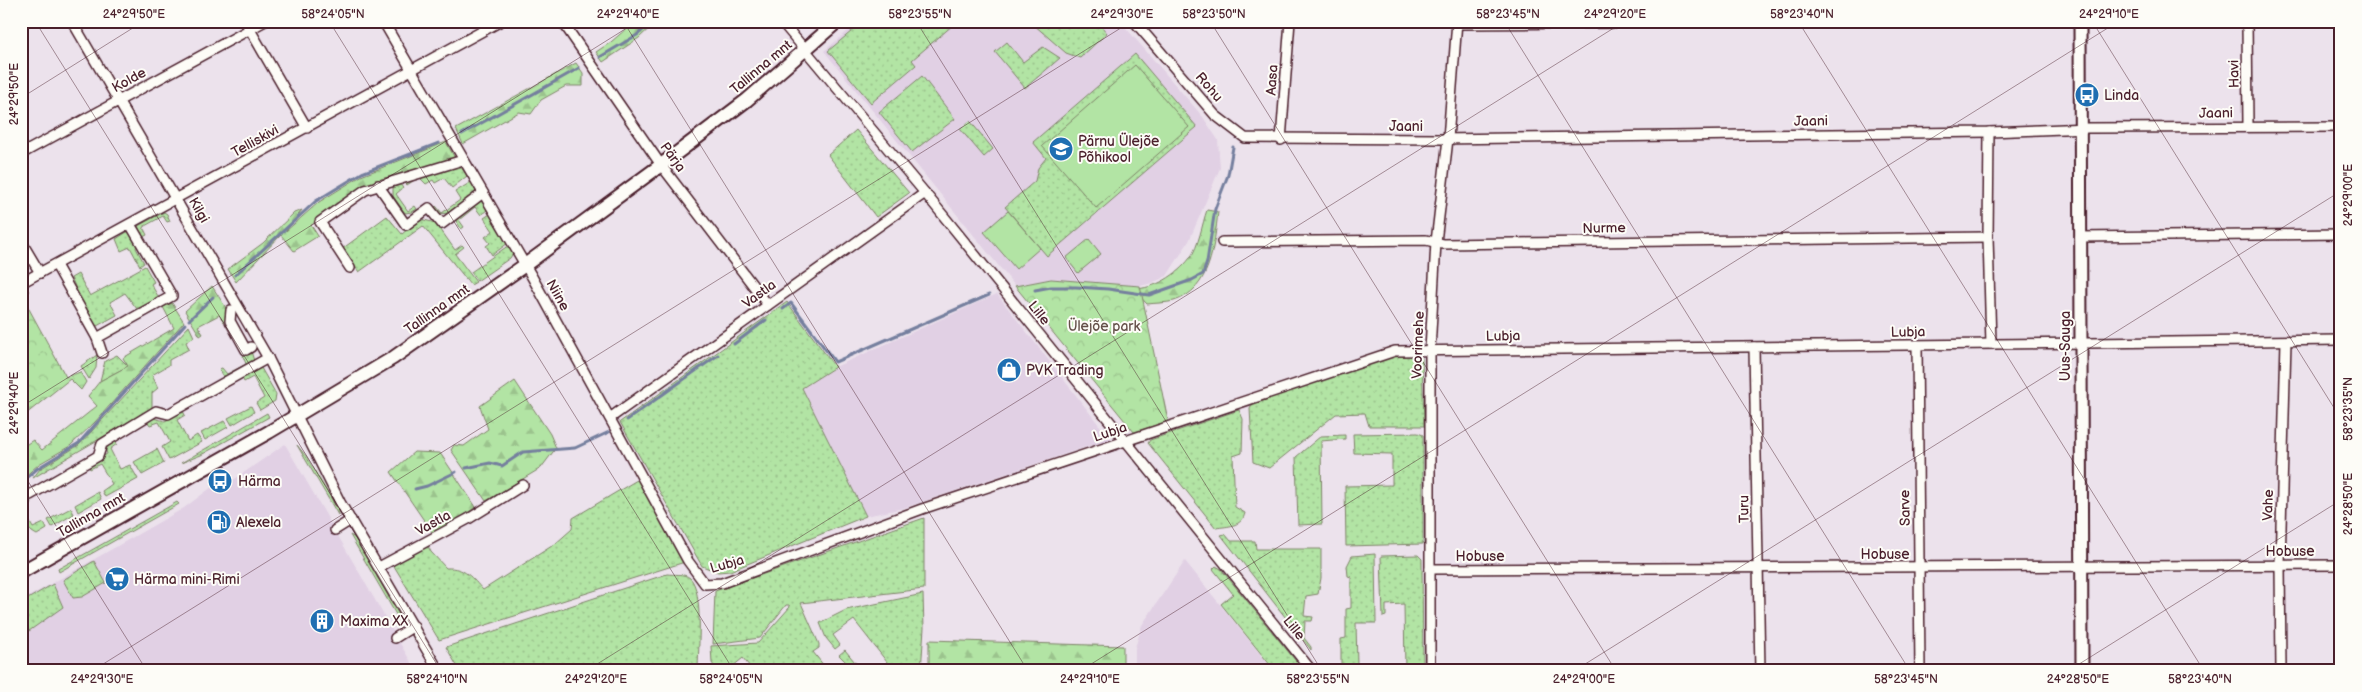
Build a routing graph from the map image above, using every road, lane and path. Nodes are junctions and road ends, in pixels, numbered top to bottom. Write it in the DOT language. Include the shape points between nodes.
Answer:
graph roads {
  1 [pos="26,21"];
  2 [pos="72,21"];
  3 [pos="245,21"];
  4 [pos="265,21"];
  5 [pos="383,21"];
  6 [pos="501,21"];
  7 [pos="562,21"];
  8 [pos="781,21"];
  9 [pos="838,21"];
  10 [pos="1134,21"];
  11 [pos="1290,21"];
  12 [pos="2080,21"];
  13 [pos="2247,21"];
  14 [pos="1456,23"];
  15 [pos="1618,23"];
  16 [pos="21,24"];
  17 [pos="250,30"];
  18 [pos="804,50"];
  19 [pos="411,70"];
  20 [pos="119,101"];
  21 [pos="2248,126"];
  22 [pos="2341,127"];
  23 [pos="307,128"];
  24 [pos="2081,128"];
  25 [pos="1990,132"];
  26 [pos="1448,139"];
  27 [pos="1281,140"];
  28 [pos="21,154"];
  29 [pos="463,160"];
  30 [pos="661,165"];
  31 [pos="378,185"];
  32 [pos="483,193"];
  33 [pos="925,193"];
  34 [pos="176,199"];
  35 [pos="130,224"];
  36 [pos="2341,234"];
  37 [pos="1988,237"];
  38 [pos="2080,237"];
  39 [pos="21,241"];
  40 [pos="1222,242"];
  41 [pos="1436,242"];
  42 [pos="56,265"];
  43 [pos="525,265"];
  44 [pos="350,268"];
  45 [pos="40,272"];
  46 [pos="21,282"];
  47 [pos="768,305"];
  48 [pos="231,310"];
  49 [pos="97,338"];
  50 [pos="2341,340"];
  51 [pos="2286,341"];
  52 [pos="1990,344"];
  53 [pos="2080,344"];
  54 [pos="1917,345"];
  55 [pos="251,347"];
  56 [pos="1754,347"];
  57 [pos="1430,350"];
  58 [pos="102,353"];
  59 [pos="268,358"];
  60 [pos="296,416"];
  61 [pos="610,418"];
  62 [pos="1125,442"];
  63 [pos="523,485"];
  64 [pos="30,495"];
  65 [pos="351,520"];
  66 [pos="335,530"];
  67 [pos="2280,565"];
  68 [pos="2341,565"];
  69 [pos="2081,566"];
  70 [pos="379,567"];
  71 [pos="1920,568"];
  72 [pos="1430,569"];
  73 [pos="1758,569"];
  74 [pos="21,572"];
  75 [pos="705,584"];
  76 [pos="414,626"];
  77 [pos="395,638"];
  78 [pos="439,671"];
  79 [pos="1312,671"];
  80 [pos="1430,671"];
  81 [pos="1760,671"];
  82 [pos="1920,671"];
  83 [pos="2082,671"];
  84 [pos="2280,671"];
  1 -- 16 [label="street"];
  2 -- 20 [label="street, Kilgi"];
  3 -- 17 [label="street"];
  4 -- 17 [label="street, Kolde"];
  5 -- 19 [label="street, Niine"];
  6 -- 19 [label="street, Telliskivi"];
  7 -- 30 [label="street, Pärja"];
  8 -- 18 [label="street, Lille"];
  9 -- 18 [label="main road, Tallinna mnt"];
  10 -- 27 [label="street, Rohu" via="1215,115 1245,138"];
  11 -- 27 [label="street, Aasa"];
  12 -- 24 [label="street, Uus-Sauga"];
  13 -- 21 [label="street, Havi"];
  14 -- 15 [label="street"];
  14 -- 26 [label="street, Voorimehe"];
  17 -- 20 [label="street, Kolde"];
  17 -- 23 [label="street"];
  18 -- 30 [label="main road, Tallinna mnt" via="747,100"];
  18 -- 33 [label="street, Lille"];
  19 -- 23 [label="street, Telliskivi"];
  19 -- 29 [label="street, Niine"];
  20 -- 28 [label="street, Kolde"];
  20 -- 34 [label="street, Kilgi"];
  21 -- 22 [label="street, Jaani"];
  21 -- 24 [label="street, Jaani"];
  23 -- 34 [label="street, Telliskivi"];
  24 -- 25 [label="street, Jaani"];
  24 -- 38 [label="street, Uus-Sauga"];
  25 -- 26 [label="street, Jaani"];
  25 -- 37 [label="street"];
  26 -- 27 [label="street, Jaani"];
  26 -- 41 [label="street, Voorimehe"];
  29 -- 31 [label="street"];
  29 -- 32 [label="street, Niine"];
  30 -- 43 [label="main road, Tallinna mnt"];
  30 -- 47 [label="street, Pärja"];
  31 -- 32 [label="street" via="406,225 429,208 442,224"];
  31 -- 44 [label="street" via="365,190 320,222"];
  32 -- 43 [label="street, Niine"];
  33 -- 47 [label="street, Vastla"];
  33 -- 62 [label="street, Lille"];
  34 -- 35 [label="street, Telliskivi"];
  34 -- 59 [label="street, Kilgi"];
  35 -- 42 [label="street, Telliskivi"];
  35 -- 49 [label="street" via="172,296"];
  36 -- 38 [label="street"];
  37 -- 41 [label="street, Nurme"];
  37 -- 52 [label="street"];
  38 -- 53 [label="street, Uus-Sauga"];
  39 -- 45 [label="street"];
  40 -- 41 [label="street, Nurme"];
  41 -- 57 [label="street, Voorimehe"];
  42 -- 45 [label="street, Telliskivi"];
  42 -- 49 [label="street"];
  43 -- 60 [label="main road, Tallinna mnt" via="393,358"];
  43 -- 61 [label="street, Niine"];
  45 -- 46 [label="street, Telliskivi"];
  47 -- 61 [label="street, Vastla"];
  48 -- 55 [label="street" via="230,321 246,350"];
  49 -- 58 [label="street"];
  50 -- 51 [label="street, Lubja"];
  51 -- 53 [label="street, Lubja"];
  51 -- 67 [label="street, Vahe"];
  52 -- 53 [label="street, Lubja"];
  52 -- 54 [label="street, Lubja"];
  53 -- 69 [label="street, Uus-Sauga"];
  54 -- 56 [label="street, Lubja"];
  54 -- 71 [label="street, Sarve"];
  56 -- 57 [label="street, Lubja"];
  56 -- 73 [label="street, Turu"];
  57 -- 62 [label="street, Lubja" via="1396,351"];
  57 -- 72 [label="street, Voorimehe"];
  59 -- 60 [label="street, Kilgi"];
  59 -- 64 [label="street" via="168,414 156,411 102,444 98,456"];
  60 -- 65 [label="street"];
  60 -- 74 [label="main road, Tallinna mnt"];
  61 -- 75 [label="street, Niine" via="688,561"];
  62 -- 75 [label="street, Lubja" via="922,509 722,583"];
  62 -- 79 [label="street, Lille"];
  63 -- 70 [label="street, Vastla"];
  65 -- 66 [label="street"];
  65 -- 70 [label="street"];
  67 -- 68 [label="street, Hobuse"];
  67 -- 69 [label="street, Hobuse"];
  67 -- 84 [label="street, Vahe"];
  69 -- 71 [label="street, Hobuse"];
  69 -- 83 [label="street, Uus-Sauga"];
  70 -- 76 [label="street"];
  71 -- 73 [label="street, Hobuse"];
  71 -- 82 [label="street, Sarve"];
  72 -- 73 [label="street, Hobuse"];
  72 -- 80 [label="street, Voorimehe"];
  73 -- 81 [label="street, Turu"];
  76 -- 77 [label="street"];
  76 -- 78 [label="street"];
}
